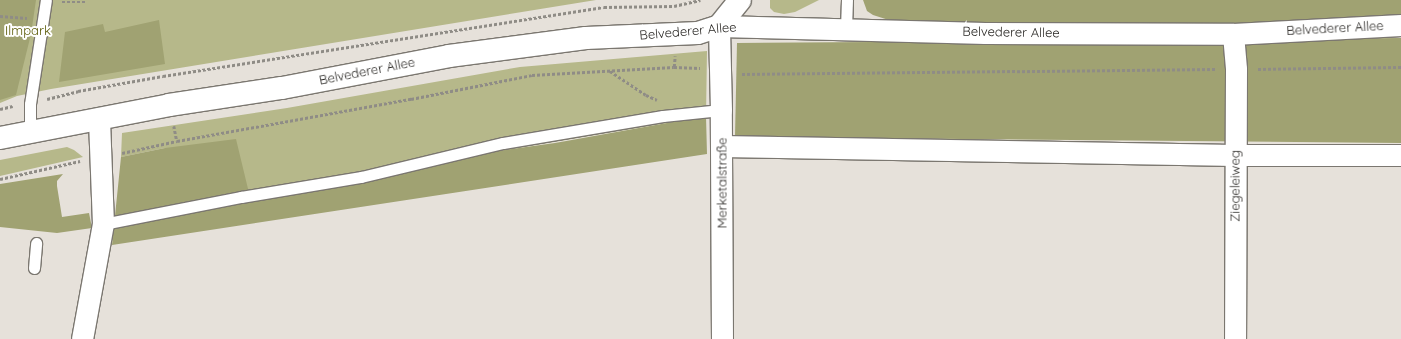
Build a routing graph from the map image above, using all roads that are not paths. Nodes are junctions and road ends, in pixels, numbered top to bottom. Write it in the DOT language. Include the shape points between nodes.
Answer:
graph roads {
  1 [pos="46,0"];
  2 [pos="740,0"];
  3 [pos="847,0"];
  4 [pos="1401,25"];
  5 [pos="719,26"];
  6 [pos="846,28"];
  7 [pos="1233,34"];
  8 [pos="721,110"];
  9 [pos="99,118"];
  10 [pos="30,132"];
  11 [pos="0,138"];
  12 [pos="722,146"];
  13 [pos="1234,155"];
  14 [pos="1401,156"];
  15 [pos="103,224"];
  16 [pos="36,244"];
  17 [pos="34,268"];
  18 [pos="82,339"];
  19 [pos="722,339"];
  20 [pos="1235,339"];
  1 -- 10 [label="lane" via="30,104"];
  2 -- 5 [label="street"];
  3 -- 6 [label="lane"];
  4 -- 7 [label="street, Belvederer Allee"];
  5 -- 6 [label="street, Belvederer Allee"];
  5 -- 8 [label="street, Merketalstraße"];
  5 -- 9 [label="street, Belvederer Allee" via="698,33 586,38 449,56 282,88"];
  6 -- 7 [label="street, Belvederer Allee" via="985,33"];
  7 -- 13 [label="street, Ziegeleiweg" via="1236,69"];
  8 -- 12 [label="street, Merketalstraße"];
  8 -- 15 [label="lane" via="503,143 361,177"];
  9 -- 10 [label="street, Belvederer Allee"];
  9 -- 15 [label="street"];
  10 -- 11 [label="street, Belvederer Allee"];
  12 -- 13 [label="street"];
  12 -- 19 [label="street, Merketalstraße"];
  13 -- 14 [label="street"];
  13 -- 20 [label="street, Ziegeleiweg"];
  15 -- 18 [label="street"];
  16 -- 17 [label="lane"];
}
